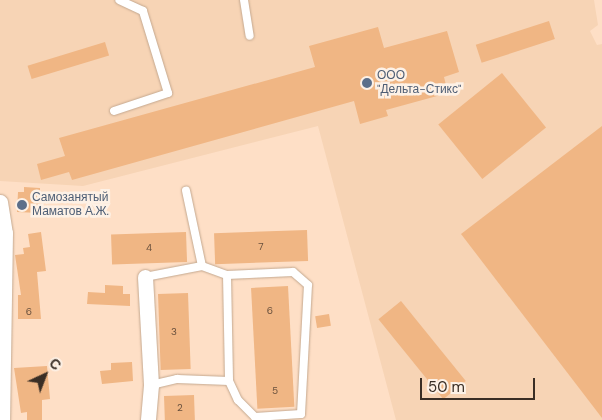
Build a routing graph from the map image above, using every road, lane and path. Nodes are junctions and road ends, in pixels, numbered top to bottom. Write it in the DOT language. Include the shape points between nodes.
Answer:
graph roads {
  1 [pos="119,0"];
  2 [pos="244,0"];
  3 [pos="250,36"];
  4 [pos="114,111"];
  5 [pos="186,191"];
  6 [pos="0,202"];
  7 [pos="202,266"];
  8 [pos="227,276"];
  9 [pos="145,277"];
  10 [pos="1,361"];
  11 [pos="229,381"];
  12 [pos="151,385"];
  13 [pos="1,413"];
  14 [pos="148,420"];
  1 -- 4 [label="lane" via="143,10 168,93"];
  2 -- 3 [label="lane"];
  5 -- 7 [label="lane"];
  6 -- 10 [label="street" via="5,234"];
  7 -- 8 [label="lane"];
  7 -- 9 [label="lane"];
  8 -- 11 [label="lane"];
  8 -- 11 [label="lane" via="293,272 308,285 301,414 255,417 238,400"];
  9 -- 12 [label="street"];
  10 -- 13 [label="street"];
  11 -- 12 [label="lane" via="177,379"];
  12 -- 14 [label="street"];
}
